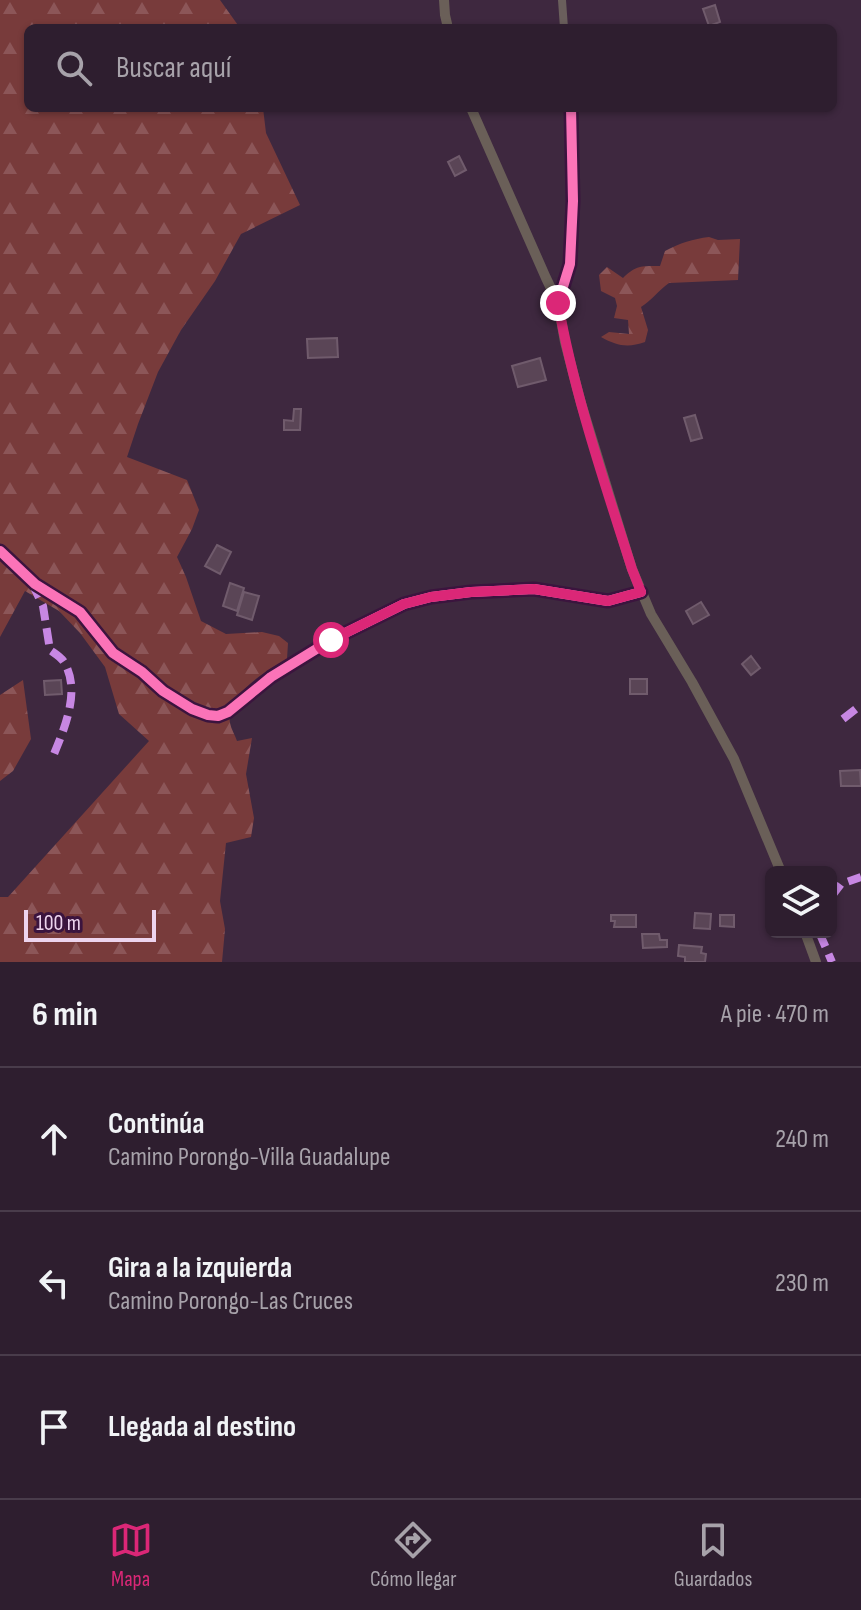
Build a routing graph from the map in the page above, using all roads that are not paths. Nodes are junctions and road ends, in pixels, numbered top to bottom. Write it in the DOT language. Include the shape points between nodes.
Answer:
graph roads {
  1 [pos="444,0"];
  2 [pos="562,0"];
  3 [pos="447,24"];
  4 [pos="564,24"];
  5 [pos="473,112"];
  6 [pos="571,112"];
  7 [pos="558,303"];
  8 [pos="0,551"];
  9 [pos="641,592"];
  10 [pos="779,866"];
  11 [pos="807,938"];
  12 [pos="816,962"];
  1 -- 3 [label="main road"];
  2 -- 4 [label="street"];
  5 -- 7 [label="main road"];
  6 -- 7 [label="street" via="570,264"];
  7 -- 9 [label="main road" via="581,403"];
  8 -- 9 [label="street" via="35,584 80,612 113,653 163,691 192,709 218,716 331,640 404,604 471,592 534,589 608,601"];
  9 -- 10 [label="main road" via="734,759"];
  11 -- 12 [label="main road"];
}
